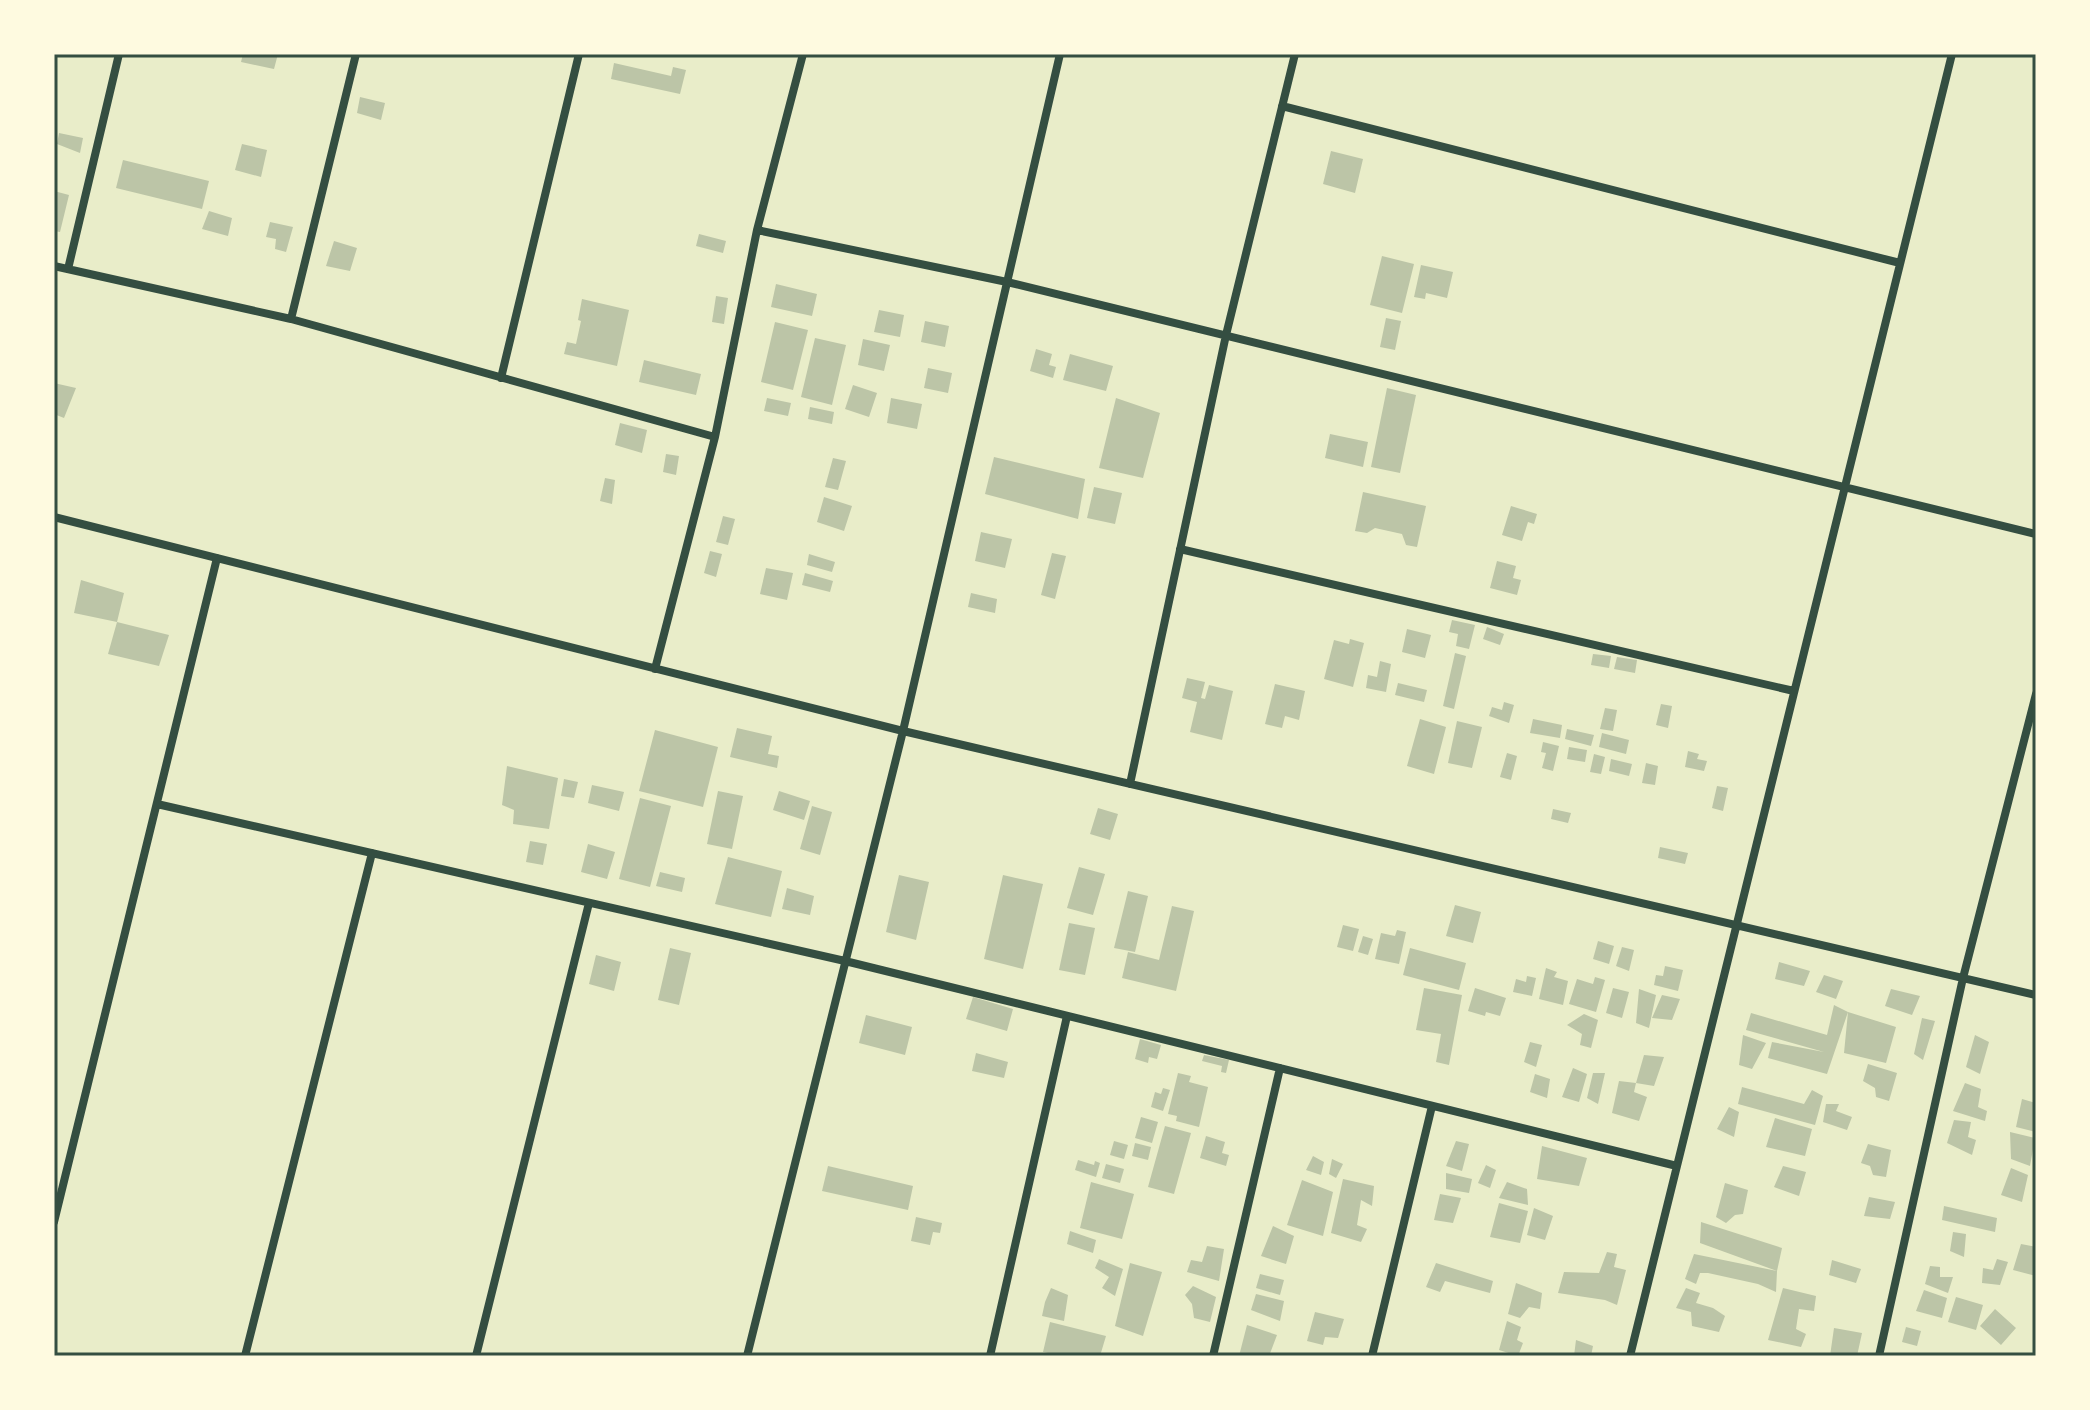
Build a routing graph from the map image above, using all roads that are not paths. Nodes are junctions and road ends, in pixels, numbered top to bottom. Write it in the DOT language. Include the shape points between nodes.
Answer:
graph roads {
  1 [pos="119,54"];
  2 [pos="356,54"];
  3 [pos="579,54"];
  4 [pos="803,54"];
  5 [pos="1060,54"];
  6 [pos="1295,54"];
  7 [pos="1952,54"];
  8 [pos="1282,106"];
  9 [pos="757,230"];
  10 [pos="1900,263"];
  11 [pos="54,266"];
  12 [pos="68,269"];
  13 [pos="1007,282"];
  14 [pos="291,319"];
  15 [pos="1226,335"];
  16 [pos="501,378"];
  17 [pos="715,437"];
  18 [pos="1845,487"];
  19 [pos="54,517"];
  20 [pos="2036,534"];
  21 [pos="1180,549"];
  22 [pos="217,558"];
  23 [pos="655,669"];
  24 [pos="1794,691"];
  25 [pos="2036,694"];
  26 [pos="903,731"];
  27 [pos="1130,784"];
  28 [pos="157,804"];
  29 [pos="372,853"];
  30 [pos="589,903"];
  31 [pos="1736,925"];
  32 [pos="845,961"];
  33 [pos="1963,978"];
  34 [pos="2036,995"];
  35 [pos="1067,1016"];
  36 [pos="1280,1068"];
  37 [pos="1432,1106"];
  38 [pos="1677,1166"];
  39 [pos="54,1222"];
  40 [pos="245,1356"];
  41 [pos="476,1356"];
  42 [pos="747,1356"];
  43 [pos="990,1356"];
  44 [pos="1213,1356"];
  45 [pos="1372,1356"];
  46 [pos="1630,1356"];
  47 [pos="1879,1356"];
  1 -- 12 [label="street"];
  2 -- 14 [label="street"];
  3 -- 16 [label="street"];
  4 -- 9 [label="street"];
  5 -- 13 [label="street"];
  6 -- 8 [label="street"];
  7 -- 10 [label="street"];
  8 -- 10 [label="street"];
  8 -- 15 [label="street"];
  9 -- 13 [label="street"];
  9 -- 17 [label="street"];
  10 -- 18 [label="street"];
  11 -- 12 [label="street"];
  12 -- 14 [label="street"];
  13 -- 15 [label="street"];
  13 -- 26 [label="street"];
  14 -- 16 [label="street"];
  15 -- 18 [label="street"];
  15 -- 21 [label="street"];
  16 -- 17 [label="street"];
  17 -- 23 [label="street"];
  18 -- 20 [label="street"];
  18 -- 24 [label="street"];
  19 -- 22 [label="street"];
  21 -- 24 [label="street"];
  21 -- 27 [label="street"];
  22 -- 23 [label="street"];
  22 -- 28 [label="street"];
  23 -- 26 [label="street"];
  24 -- 31 [label="street"];
  25 -- 33 [label="street"];
  26 -- 27 [label="street"];
  26 -- 32 [label="street"];
  27 -- 31 [label="street"];
  28 -- 29 [label="street"];
  28 -- 39 [label="street"];
  29 -- 30 [label="street"];
  29 -- 40 [label="street"];
  30 -- 32 [label="street"];
  30 -- 41 [label="street"];
  31 -- 33 [label="street"];
  31 -- 38 [label="street"];
  32 -- 35 [label="street"];
  32 -- 42 [label="street"];
  33 -- 34 [label="street"];
  33 -- 47 [label="street"];
  35 -- 36 [label="street"];
  35 -- 43 [label="street"];
  36 -- 37 [label="street"];
  36 -- 44 [label="street"];
  37 -- 38 [label="street"];
  37 -- 45 [label="street"];
  38 -- 46 [label="street"];
}
